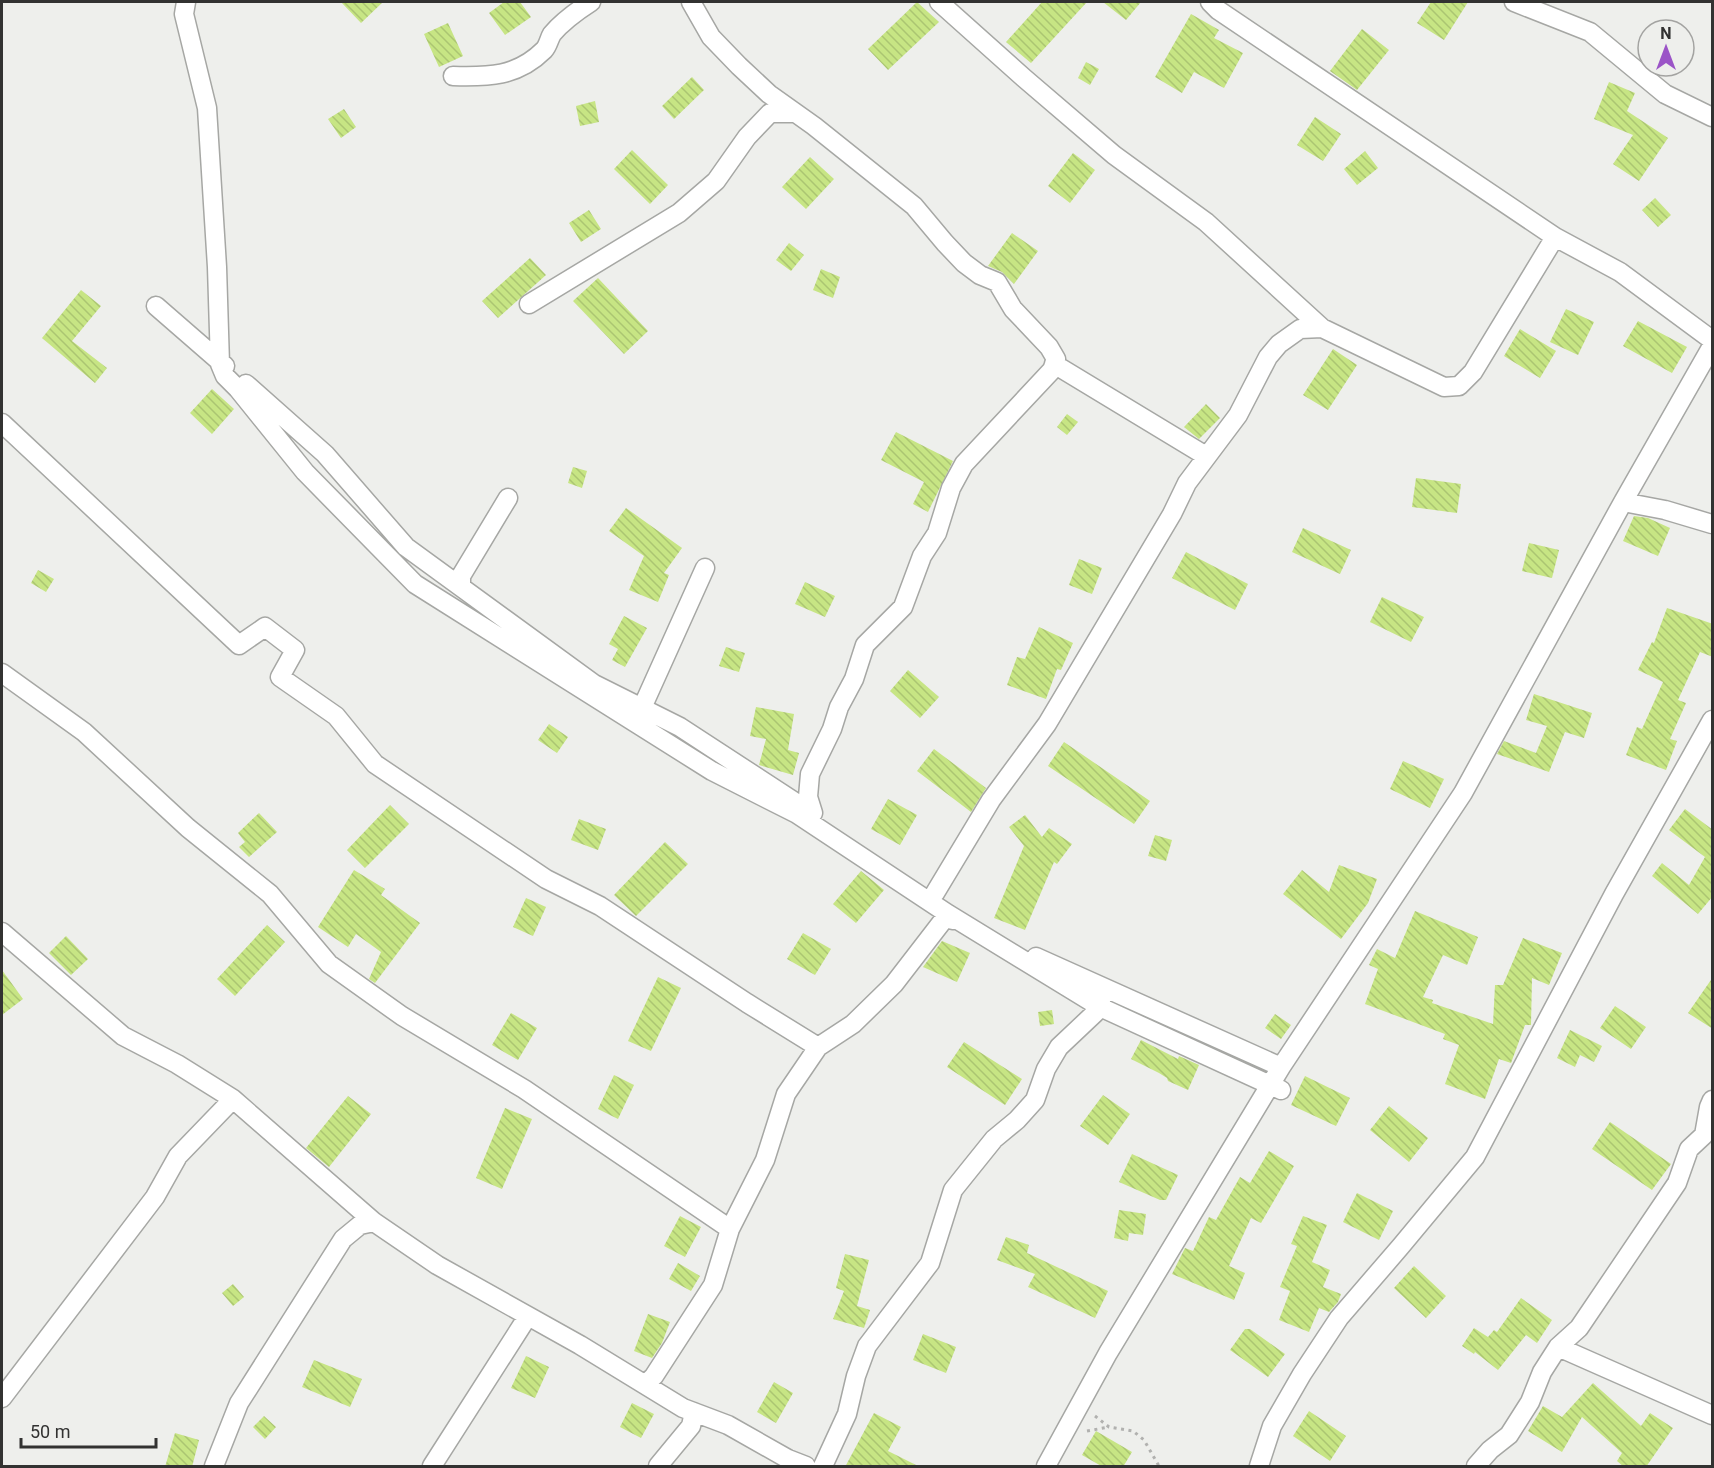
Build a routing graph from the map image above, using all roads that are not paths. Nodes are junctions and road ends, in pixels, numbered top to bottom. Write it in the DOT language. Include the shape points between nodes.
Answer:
graph roads {
  1 [pos="186,2"];
  2 [pos="591,2"];
  3 [pos="692,2"];
  4 [pos="939,2"];
  5 [pos="1210,2"];
  6 [pos="1514,2"];
  7 [pos="453,76"];
  8 [pos="795,113"];
  9 [pos="1713,117"];
  10 [pos="1555,237"];
  11 [pos="529,304"];
  12 [pos="156,306"];
  13 [pos="1322,328"];
  14 [pos="1713,340"];
  15 [pos="1713,346"];
  16 [pos="1054,364"];
  17 [pos="2,423"];
  18 [pos="1206,456"];
  19 [pos="508,498"];
  20 [pos="1623,502"];
  21 [pos="1713,524"];
  22 [pos="705,568"];
  23 [pos="461,587"];
  24 [pos="2,673"];
  25 [pos="1713,720"];
  26 [pos="635,724"];
  27 [pos="813,813"];
  28 [pos="935,892"];
  29 [pos="954,918"];
  30 [pos="2,932"];
  31 [pos="1106,988"];
  32 [pos="818,1047"];
  33 [pos="1281,1067"];
  34 [pos="1281,1090"];
  35 [pos="232,1099"];
  36 [pos="1713,1100"];
  37 [pos="374,1222"];
  38 [pos="730,1229"];
  39 [pos="528,1316"];
  40 [pos="1558,1347"];
  41 [pos="646,1384"];
  42 [pos="2,1398"];
  43 [pos="694,1412"];
  44 [pos="1713,1414"];
  45 [pos="214,1467"];
  46 [pos="432,1467"];
  47 [pos="658,1467"];
  48 [pos="806,1467"];
  49 [pos="823,1467"];
  50 [pos="1046,1467"];
  51 [pos="1259,1467"];
  52 [pos="1476,1467"];
  1 -- 26 [label="street" via="184,14 207,108 220,364 225,376 305,472 415,584"];
  2 -- 7 [label="street" via="574,12 551,36 546,48 526,63 488,78"];
  3 -- 8 [label="street" via="711,37 769,94"];
  4 -- 13 [label="street" via="1114,155 1206,222"];
  5 -- 10 [label="street"];
  6 -- 9 [label="street" via="1590,32 1665,94"];
  8 -- 11 [label="street" via="770,113 747,137 716,181 679,213"];
  8 -- 16 [label="street" via="914,206 964,263 997,282 1013,309 1049,347 1056,359"];
  10 -- 13 [label="street" via="1473,372 1459,386 1444,387"];
  10 -- 14 [label="street" via="1620,272"];
  12 -- 23 [label="street" via="325,454 406,547"];
  13 -- 18 [label="street" via="1300,329 1279,344 1268,357 1239,416"];
  15 -- 20 [label="street"];
  16 -- 18 [label="street"];
  16 -- 27 [label="street" via="964,464 903,607 865,645 854,679 810,774 808,797"];
  17 -- 32 [label="street" via="239,645 265,627 295,650 280,677 336,716 375,764 546,879 600,906"];
  18 -- 28 [label="street" via="1047,724 991,800"];
  19 -- 23 [label="street" via="461,576"];
  20 -- 21 [label="street"];
  20 -- 33 [label="street" via="1463,793"];
  22 -- 26 [label="street"];
  23 -- 27 [label="street" via="594,684 680,727"];
  24 -- 38 [label="street" via="84,732 188,828 270,894 329,964 402,1016 524,1089"];
  25 -- 51 [label="street" via="1614,894 1475,1156 1339,1318 1272,1426"];
  26 -- 29 [label="street" via="712,771 797,814"];
  27 -- 28 [label="street"];
  28 -- 29 [label="street"];
  29 -- 31 [label="street"];
  29 -- 32 [label="street" via="853,1024"];
  29 -- 34 [label="street" via="1100,1007"];
  30 -- 35 [label="street" via="123,1036"];
  31 -- 33 [label="street"];
  31 -- 49 [label="street" via="1095,1013 1059,1047 1035,1100 994,1140 953,1190 930,1263 867,1346 847,1414"];
  32 -- 38 [label="street" via="786,1094 765,1160"];
  33 -- 50 [label="street" via="1108,1353"];
  35 -- 37 [label="street"];
  35 -- 42 [label="street" via="178,1156 155,1197"];
  36 -- 40 [label="street" via="1704,1135 1689,1149 1677,1183 1579,1328"];
  37 -- 39 [label="street" via="437,1265"];
  37 -- 45 [label="street" via="360,1225 343,1239 238,1403"];
  38 -- 41 [label="street" via="713,1285"];
  39 -- 41 [label="street"];
  39 -- 46 [label="street"];
  40 -- 44 [label="street"];
  40 -- 52 [label="street" via="1509,1435"];
  41 -- 43 [label="street"];
  43 -- 47 [label="street" via="691,1425"];
  43 -- 48 [label="street" via="728,1425"];
}
